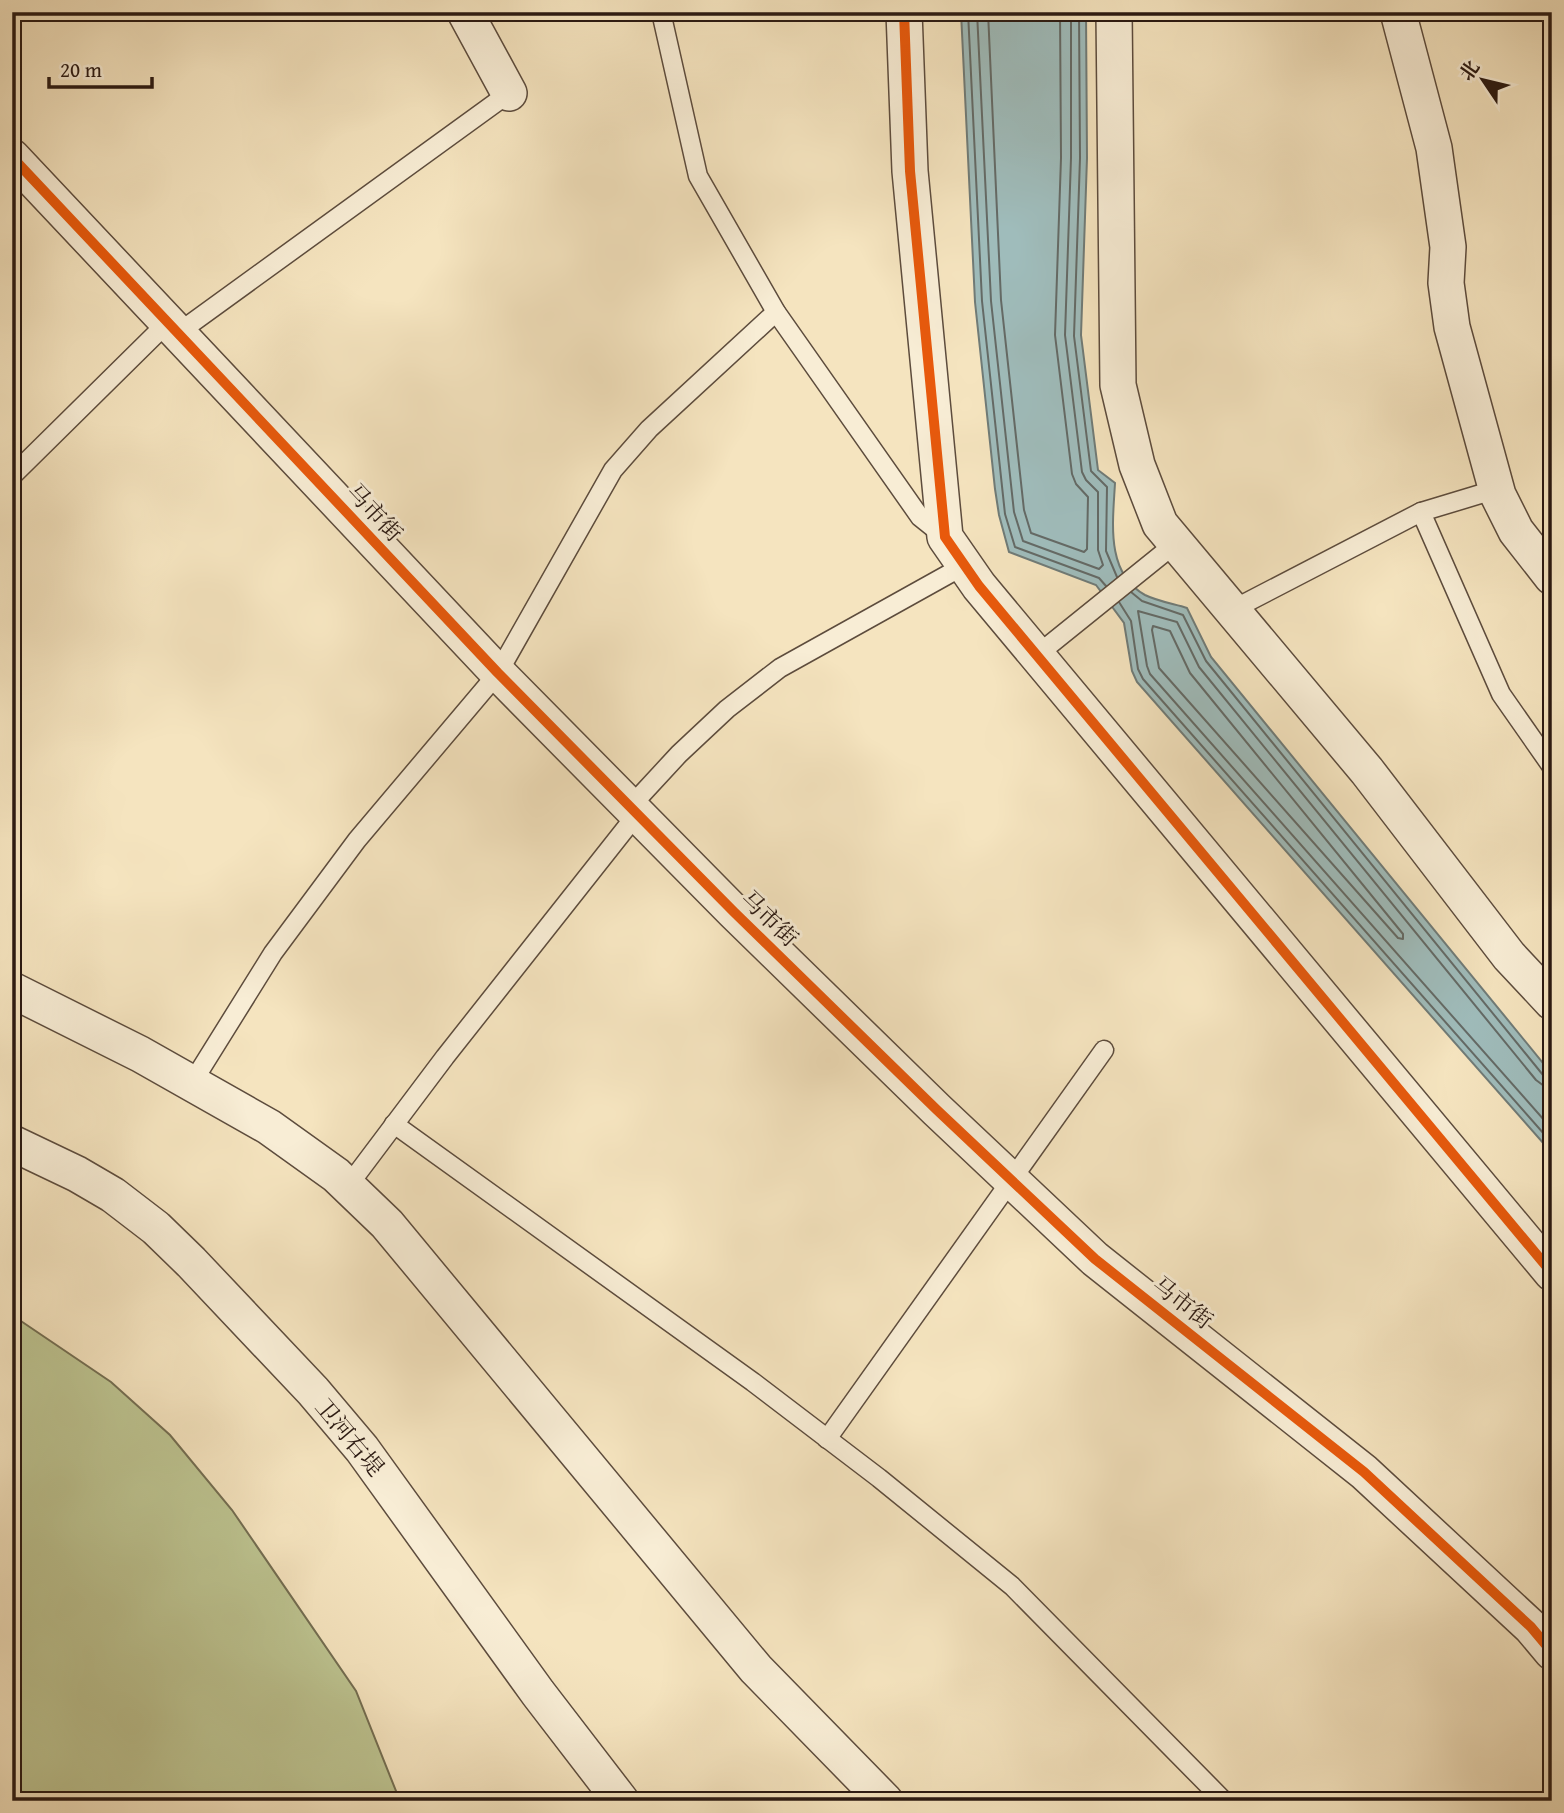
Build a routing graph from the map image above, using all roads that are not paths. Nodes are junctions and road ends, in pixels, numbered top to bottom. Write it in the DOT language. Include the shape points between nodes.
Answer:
graph roads {
  1 [pos="465,12"];
  2 [pos="661,12"];
  3 [pos="904,12"];
  4 [pos="1114,12"];
  5 [pos="1398,12"];
  6 [pos="509,93"];
  7 [pos="12,157"];
  8 [pos="776,312"];
  9 [pos="173,328"];
  10 [pos="12,476"];
  11 [pos="1497,489"];
  12 [pos="1421,512"];
  13 [pos="945,537"];
  14 [pos="1176,544"];
  15 [pos="965,565"];
  16 [pos="1552,578"];
  17 [pos="1232,610"];
  18 [pos="1037,655"];
  19 [pos="498,673"];
  20 [pos="1552,767"];
  21 [pos="633,810"];
  22 [pos="12,990"];
  23 [pos="1552,1002"];
  24 [pos="1104,1050"];
  25 [pos="192,1083"];
  26 [pos="394,1124"];
  27 [pos="12,1143"];
  28 [pos="1012,1181"];
  29 [pos="348,1186"];
  30 [pos="1552,1273"];
  31 [pos="827,1438"];
  32 [pos="1552,1652"];
  33 [pos="621,1801"];
  34 [pos="885,1801"];
  35 [pos="1224,1801"];
  1 -- 6 [label="street"];
  2 -- 8 [label="lane" via="698,176"];
  3 -- 13 [label="street" via="910,171"];
  4 -- 14 [label="street" via="1118,385 1137,465 1160,524"];
  5 -- 11 [label="street" via="1434,148 1448,247 1446,283 1452,327"];
  6 -- 9 [label="lane"];
  7 -- 9 [label="street, 马市街"];
  8 -- 13 [label="lane" via="920,517"];
  8 -- 19 [label="lane" via="649,429 613,470"];
  9 -- 10 [label="lane"];
  9 -- 19 [label="street, 马市街"];
  11 -- 12 [label="lane"];
  11 -- 16 [label="street" via="1516,531"];
  12 -- 17 [label="lane"];
  12 -- 20 [label="lane" via="1501,694"];
  13 -- 15 [label="street"];
  14 -- 17 [label="street"];
  14 -- 18 [label="lane"];
  15 -- 18 [label="street"];
  15 -- 21 [label="lane" via="780,668 679,754"];
  17 -- 23 [label="street" via="1367,771 1509,956"];
  18 -- 30 [label="street"];
  19 -- 21 [label="street, 马市街"];
  19 -- 25 [label="lane" via="357,840 280,943"];
  21 -- 26 [label="lane"];
  21 -- 28 [label="street, 马市街"];
  22 -- 25 [label="street"];
  24 -- 28 [label="lane"];
  25 -- 29 [label="street" via="269,1127"];
  26 -- 29 [label="lane"];
  26 -- 31 [label="lane"];
  27 -- 33 [label="street, 卫河右堤" via="113,1195 156,1228 313,1391 388,1482"];
  28 -- 31 [label="lane"];
  28 -- 32 [label="street, 马市街" via="1095,1259 1364,1472 1531,1627"];
  29 -- 34 [label="street" via="387,1224 756,1669"];
  31 -- 35 [label="lane" via="1012,1586"];
}
